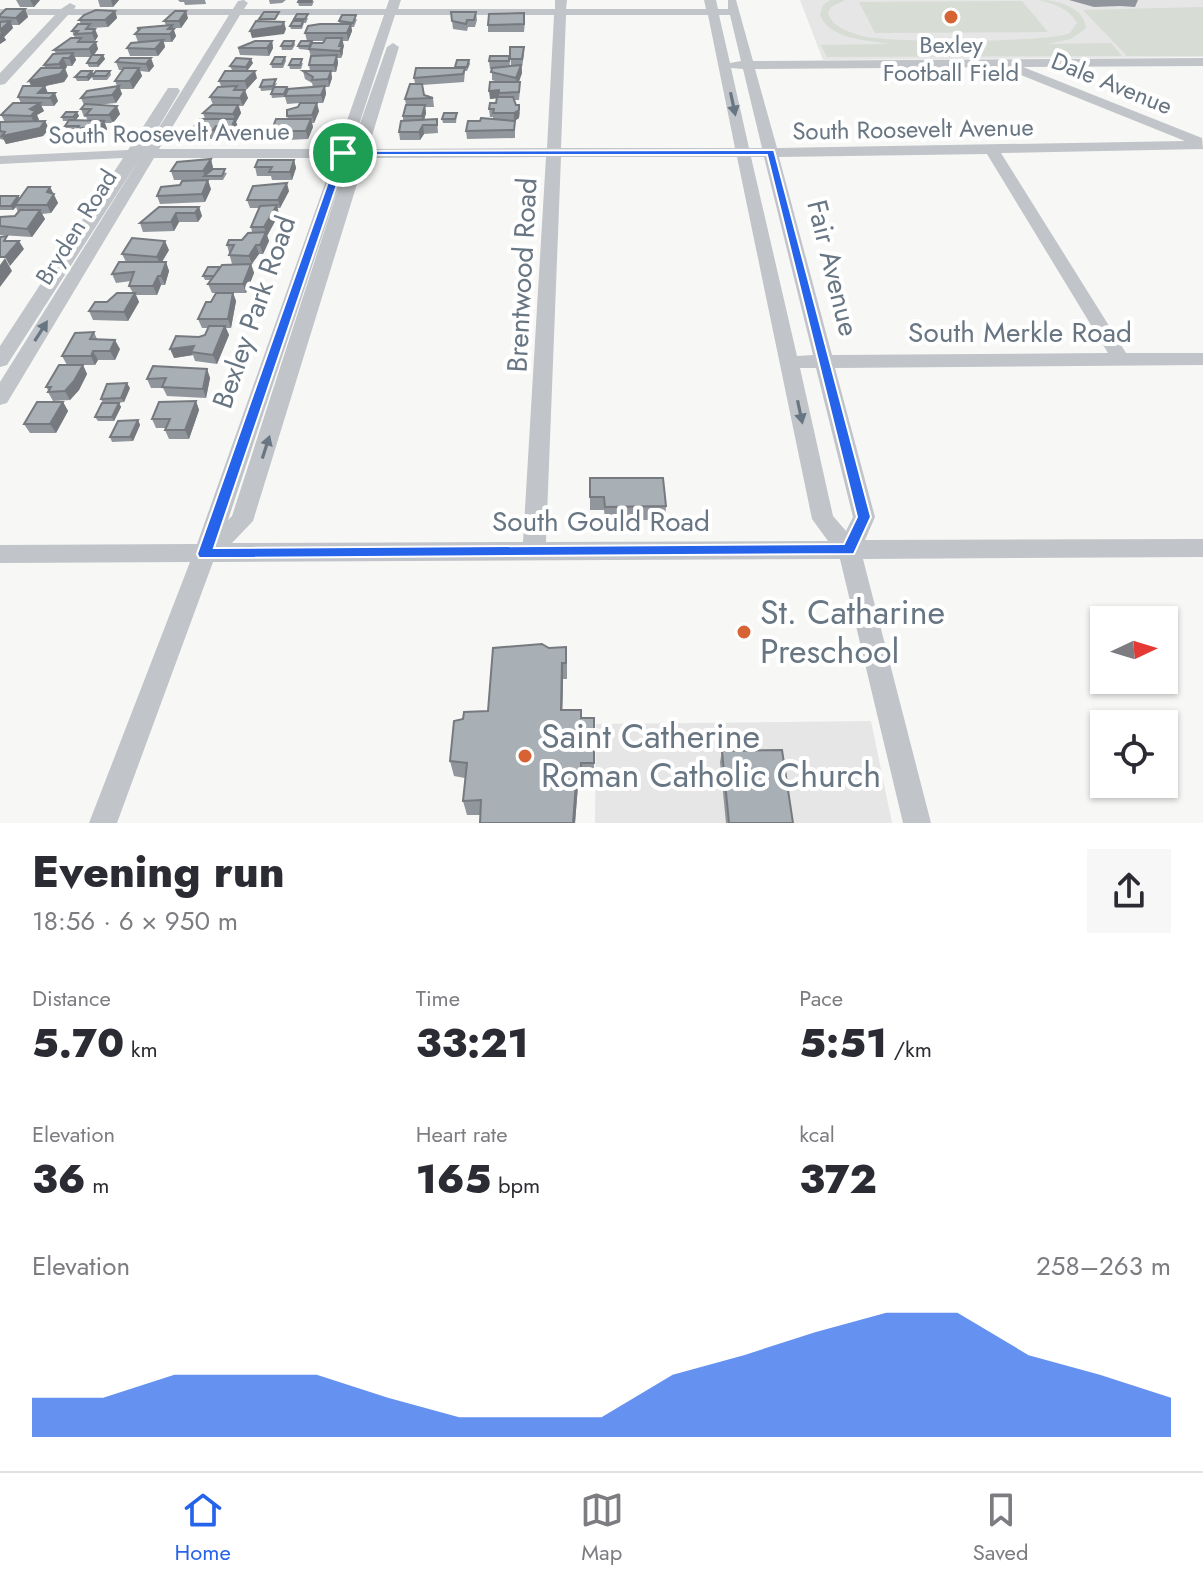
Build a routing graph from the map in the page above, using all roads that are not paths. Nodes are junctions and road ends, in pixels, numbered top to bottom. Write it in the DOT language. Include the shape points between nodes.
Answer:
graph roads {
  1 [pos="75,0"];
  2 [pos="234,6"];
  3 [pos="400,6"];
  4 [pos="560,6"];
  5 [pos="711,6"];
  6 [pos="733,6"];
  7 [pos="0,12"];
  8 [pos="64,12"];
  9 [pos="1203,62"];
  10 [pos="1004,63"];
  11 [pos="748,64"];
  12 [pos="724,65"];
  13 [pos="0,81"];
  14 [pos="1203,144"];
  15 [pos="992,150"];
  16 [pos="351,152"];
  17 [pos="743,152"];
  18 [pos="771,152"];
  19 [pos="150,153"];
  20 [pos="554,153"];
  21 [pos="132,154"];
  22 [pos="0,160"];
  23 [pos="1203,359"];
  24 [pos="1121,360"];
  25 [pos="0,361"];
  26 [pos="789,362"];
  27 [pos="824,362"];
  28 [pos="0,398"];
  29 [pos="1203,548"];
  30 [pos="849,550"];
  31 [pos="534,552"];
  32 [pos="0,554"];
  33 [pos="205,554"];
  34 [pos="103,823"];
  35 [pos="917,823"];
  1 -- 8 [label="street"];
  2 -- 3 [label="street"];
  2 -- 8 [label="street"];
  2 -- 19 [label="street, Bryden Road"];
  2 -- 21 [label="street, Bryden Road"];
  3 -- 4 [label="street"];
  3 -- 16 [label="street, Bexley Park Road"];
  4 -- 5 [label="street"];
  4 -- 20 [label="street, Brentwood Road"];
  5 -- 6 [label="street"];
  5 -- 12 [label="street"];
  6 -- 11 [label="street, Fair Avenue"];
  7 -- 8 [label="street"];
  8 -- 13 [label="street"];
  9 -- 10 [label="street"];
  10 -- 11 [label="street"];
  10 -- 14 [label="street, Dale Avenue"];
  11 -- 12 [label="street"];
  11 -- 18 [label="street, Fair Avenue"];
  12 -- 17 [label="street, one-way"];
  14 -- 15 [label="street, South Roosevelt Avenue"];
  15 -- 18 [label="street, South Roosevelt Avenue"];
  15 -- 24 [label="street"];
  16 -- 19 [label="street, South Roosevelt Avenue"];
  16 -- 20 [label="street, South Roosevelt Avenue"];
  16 -- 33 [label="street, Bexley Park Road" via="242,521"];
  17 -- 18 [label="street, South Roosevelt Avenue"];
  17 -- 20 [label="street, South Roosevelt Avenue"];
  17 -- 26 [label="street"];
  18 -- 27 [label="street, Fair Avenue"];
  19 -- 21 [label="street, South Roosevelt Avenue"];
  28 -- 19 [label="street, Bryden Road, one-way"];
  20 -- 31 [label="street, Brentwood Road"];
  21 -- 22 [label="street, South Roosevelt Avenue"];
  21 -- 25 [label="street, Bryden Road"];
  23 -- 24 [label="street, South Merkle Road"];
  24 -- 27 [label="street, South Merkle Road"];
  26 -- 27 [label="street, South Merkle Road"];
  26 -- 30 [label="street, one-way" via="823,519"];
  27 -- 30 [label="street, Fair Avenue" via="864,517"];
  29 -- 30 [label="street, South Gould Road"];
  30 -- 31 [label="street, South Gould Road"];
  30 -- 35 [label="street"];
  31 -- 33 [label="street, South Gould Road"];
  32 -- 33 [label="street, South Gould Road"];
  33 -- 34 [label="street, Bexley Park Road"];
}
